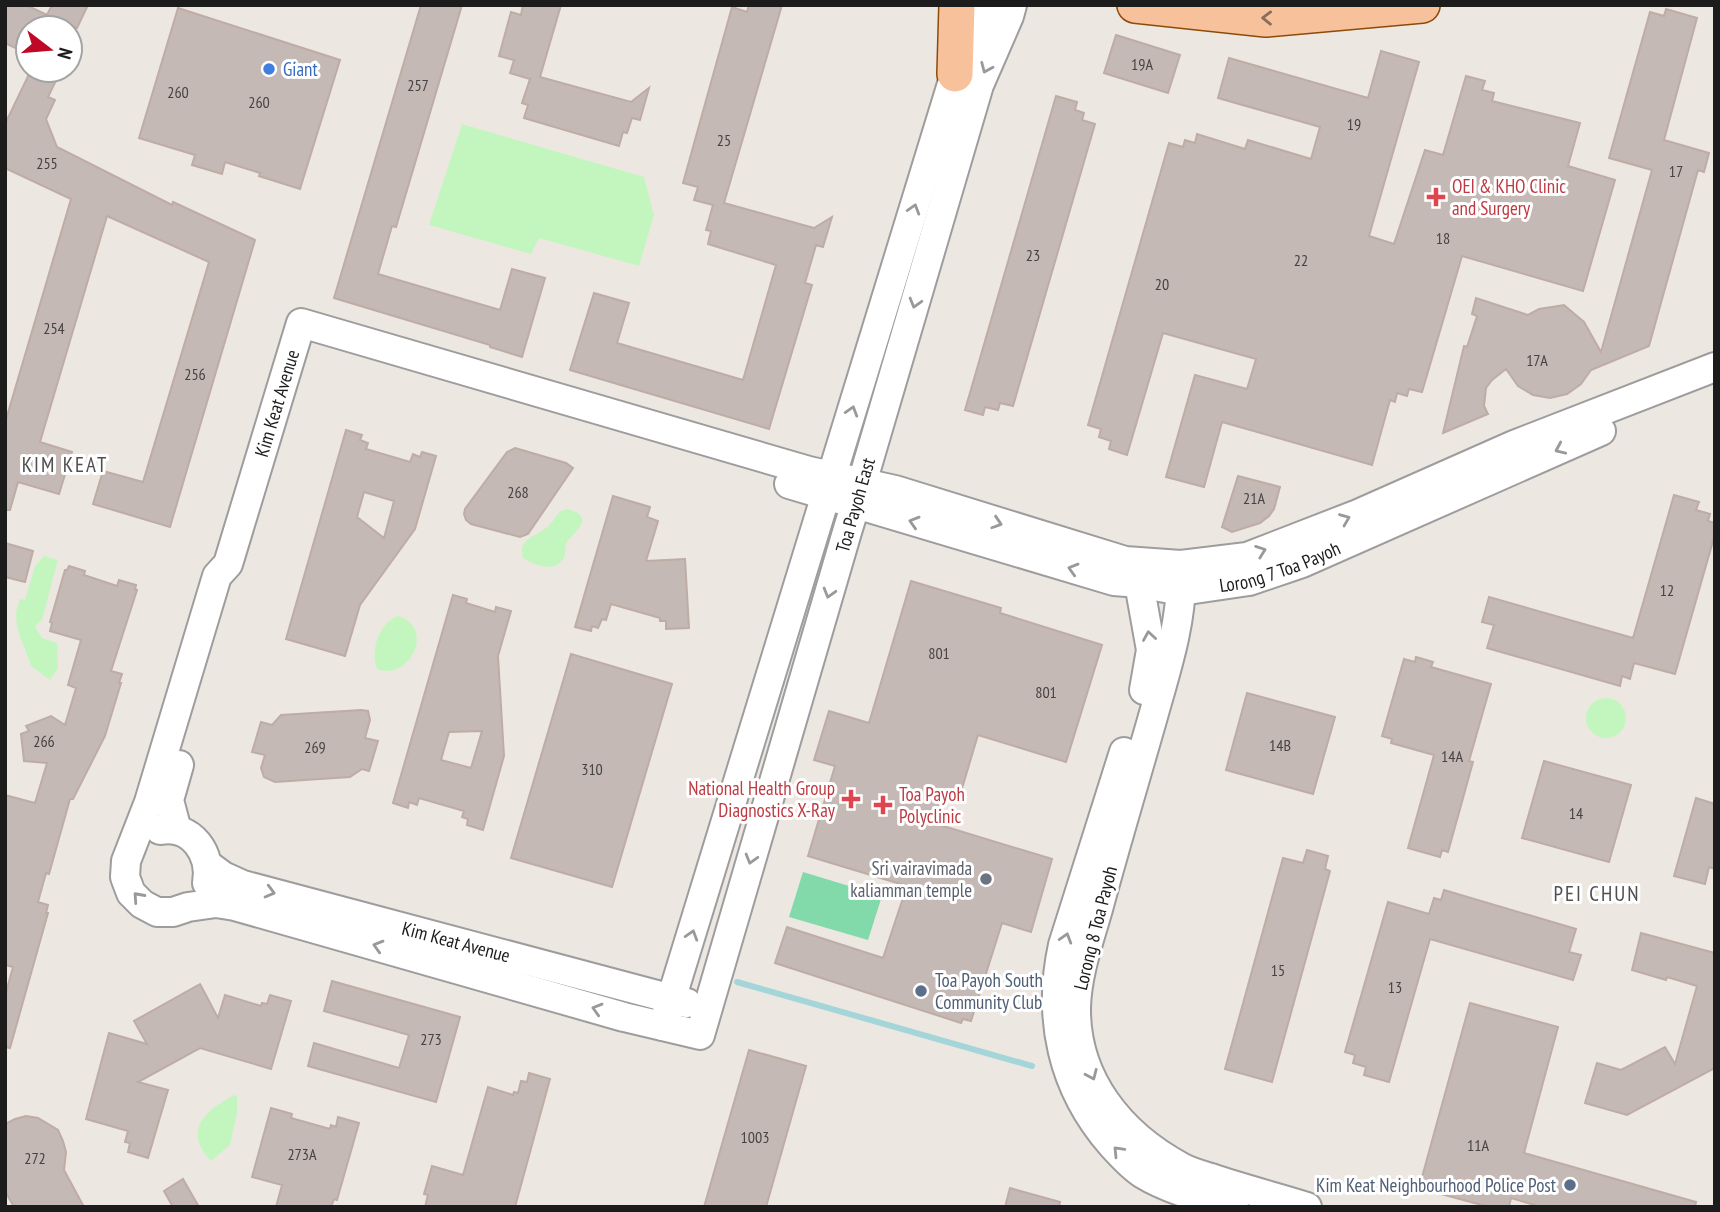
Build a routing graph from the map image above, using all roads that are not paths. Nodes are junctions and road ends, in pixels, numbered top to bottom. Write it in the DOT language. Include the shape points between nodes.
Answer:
graph roads {
  1 [pos="957,5"];
  2 [pos="989,5"];
  3 [pos="1012,5"];
  4 [pos="1135,5"];
  5 [pos="1422,5"];
  6 [pos="955,74"];
  7 [pos="298,331"];
  8 [pos="1715,366"];
  9 [pos="1715,388"];
  10 [pos="830,486"];
  11 [pos="859,493"];
  12 [pos="228,564"];
  13 [pos="1181,578"];
  14 [pos="1139,583"];
  15 [pos="1221,586"];
  16 [pos="1171,656"];
  17 [pos="177,830"];
  18 [pos="133,846"];
  19 [pos="208,865"];
  20 [pos="188,907"];
  21 [pos="707,1008"];
  22 [pos="667,1013"];
  23 [pos="1234,1207"];
  24 [pos="1307,1207"];
  1 -- 6 [label="main road"];
  2 -- 6 [label="street, Toa Payoh East"];
  3 -- 11 [label="street, Toa Payoh East, one-way" via="979,85"];
  5 -- 4 [label="main road, one-way" via="1266,19"];
  10 -- 6 [label="street, Toa Payoh East, one-way"];
  7 -- 10 [label="street, Toa Payoh East"];
  7 -- 12 [label="street, Kim Keat Avenue"];
  13 -- 8 [label="street, Lorong 7 Toa Payoh, one-way" via="1310,534"];
  9 -- 15 [label="street, Lorong 7 Toa Payoh, one-way" via="1612,426 1302,563"];
  10 -- 11 [label="street, Lorong 7 Toa Payoh"];
  22 -- 10 [label="street, Toa Payoh East, one-way"];
  11 -- 13 [label="street, Lorong 7 Toa Payoh, one-way" via="895,490"];
  14 -- 11 [label="street, Lorong 7 Toa Payoh, one-way" via="1114,581"];
  11 -- 21 [label="street, Toa Payoh East, one-way"];
  12 -- 17 [label="street, Kim Keat Avenue" via="233,581 169,800"];
  12 -- 18 [label="street, Kim Keat Avenue" via="217,576"];
  13 -- 14 [label="street, Lorong 7 Toa Payoh"];
  13 -- 15 [label="street, Lorong 7 Toa Payoh"];
  13 -- 16 [label="street, Lorong 8 Toa Payoh"];
  23 -- 14 [label="street, Lorong 8 Toa Payoh, one-way" via="1172,1189 1141,1173 1120,1154 1097,1127 1072,1083 1062,1050 1056,975 1149,673 1151,650"];
  15 -- 16 [label="street"];
  16 -- 24 [label="street, Lorong 8 Toa Payoh, one-way" via="1080,974 1076,1009 1080,1042 1105,1102 1144,1144 1183,1168"];
  17 -- 18 [label="street" via="153,831"];
  17 -- 19 [label="street, Kim Keat Avenue" via="203,849"];
  20 -- 18 [label="street, Kim Keat Avenue, one-way" via="157,912 136,898 125,877"];
  19 -- 20 [label="street" via="208,881"];
  19 -- 22 [label="street, Kim Keat Avenue, one-way" via="243,885"];
  22 -- 20 [label="street, Kim Keat Avenue, one-way" via="624,1017 235,906"];
  21 -- 22 [label="street, Kim Keat Avenue"];
}
